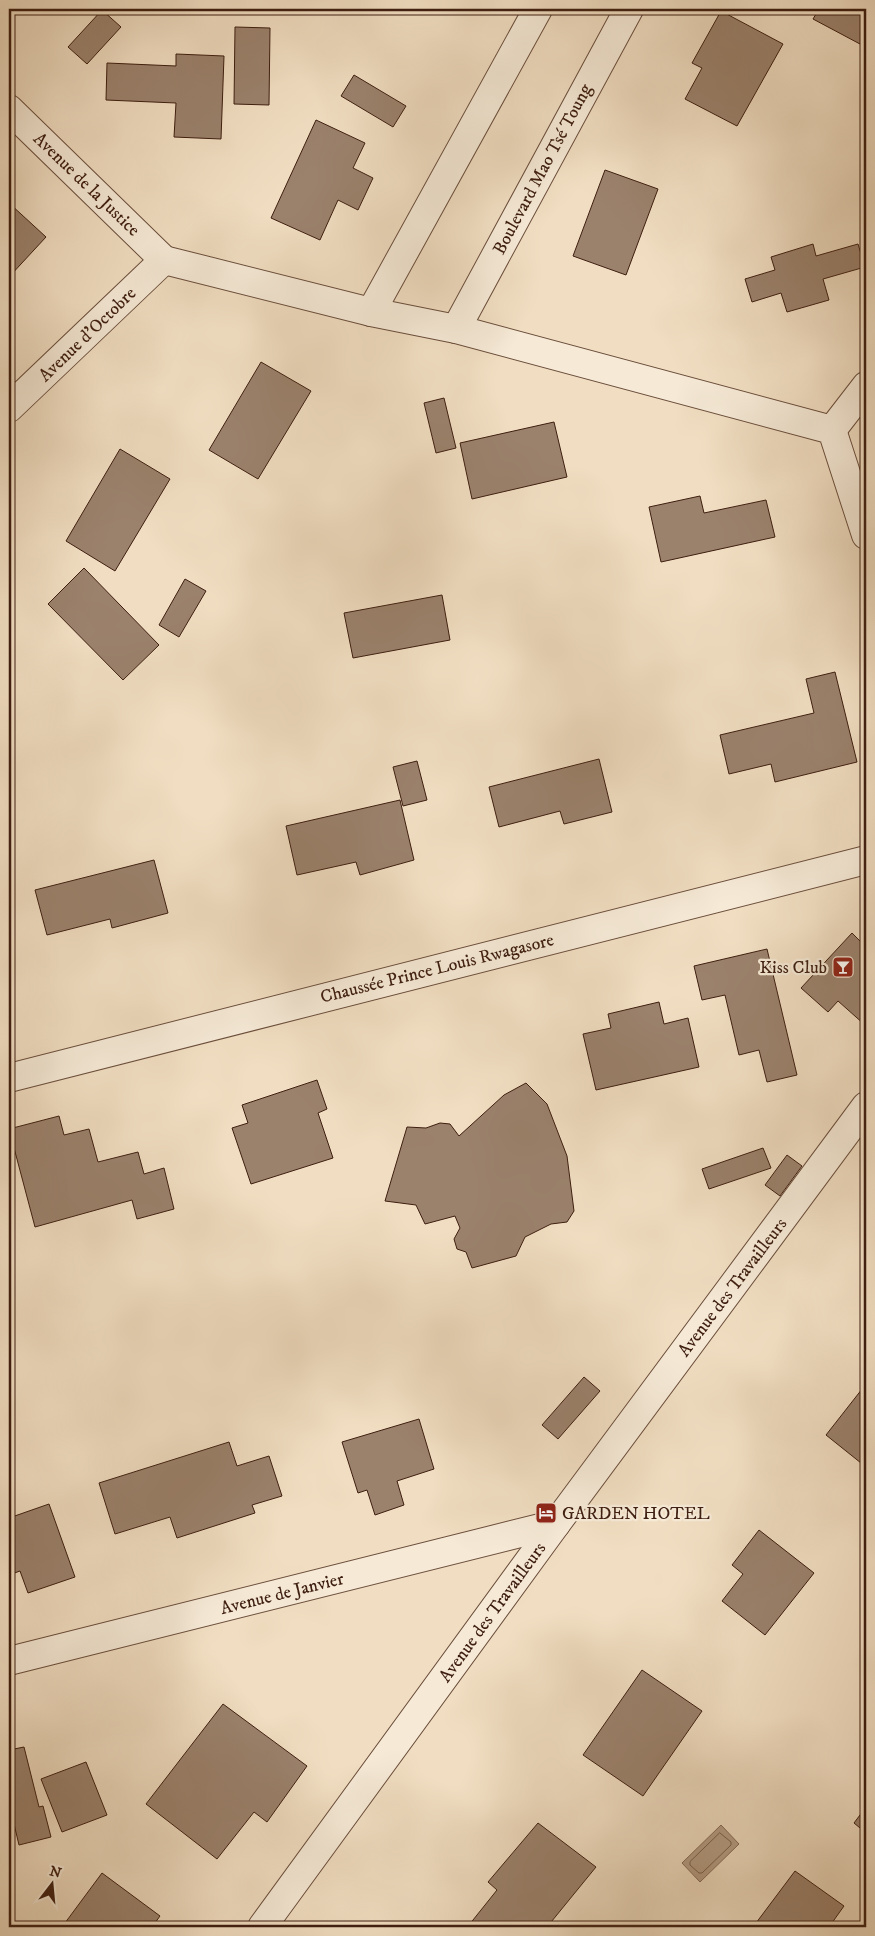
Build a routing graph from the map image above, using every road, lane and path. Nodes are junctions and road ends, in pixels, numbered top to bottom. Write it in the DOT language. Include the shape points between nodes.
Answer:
graph roads {
  1 [pos="538,9"];
  2 [pos="629,9"];
  3 [pos="9,108"];
  4 [pos="164,260"];
  5 [pos="371,312"];
  6 [pos="456,329"];
  7 [pos="866,386"];
  8 [pos="9,408"];
  9 [pos="832,430"];
  10 [pos="866,535"];
  11 [pos="866,860"];
  12 [pos="9,1078"];
  13 [pos="866,1106"];
  14 [pos="556,1524"];
  15 [pos="9,1661"];
  16 [pos="262,1927"];
  1 -- 5 [label="street"];
  2 -- 6 [label="street, Boulevard Mao Tsé Toung"];
  3 -- 4 [label="street, Avenue de la Justice"];
  4 -- 5 [label="street"];
  4 -- 8 [label="street, Avenue d'Octobre"];
  5 -- 6 [label="street"];
  6 -- 9 [label="street"];
  7 -- 9 [label="street"];
  9 -- 10 [label="street"];
  11 -- 12 [label="street, Chaussée Prince Louis Rwagasore"];
  13 -- 14 [label="street, Avenue des Travailleurs"];
  14 -- 15 [label="street, Avenue de Janvier"];
  14 -- 16 [label="street, Avenue des Travailleurs"];
}
